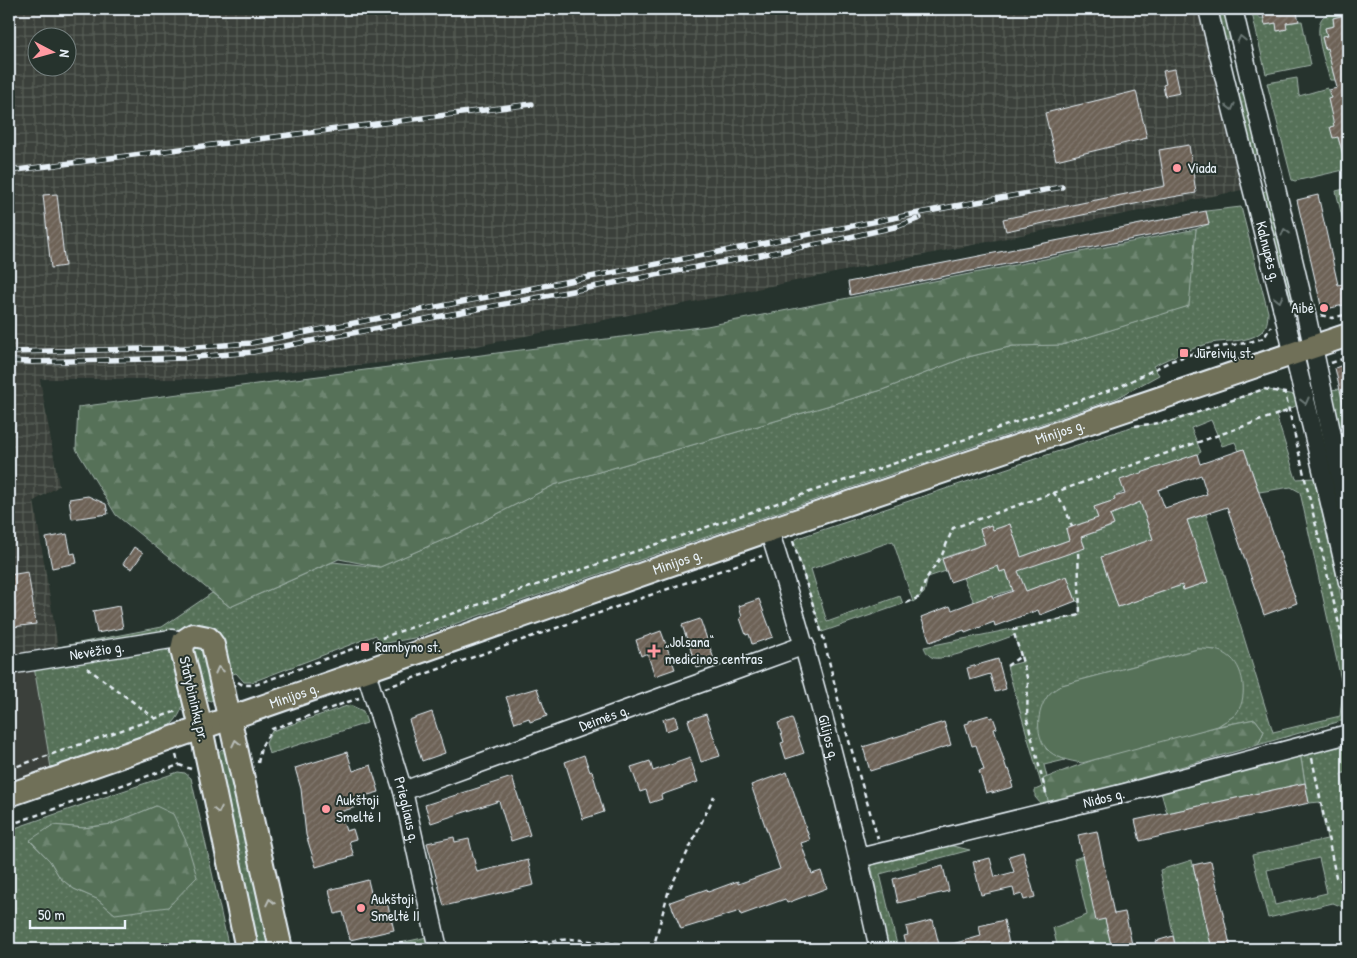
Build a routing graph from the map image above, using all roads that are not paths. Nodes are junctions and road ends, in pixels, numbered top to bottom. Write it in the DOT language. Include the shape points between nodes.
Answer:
graph roads {
  1 [pos="1208,9"];
  2 [pos="1234,9"];
  3 [pos="1246,64"];
  4 [pos="1222,71"];
  5 [pos="1270,167"];
  6 [pos="1247,172"];
  7 [pos="1348,335"];
  8 [pos="1303,350"];
  9 [pos="1348,511"];
  10 [pos="769,530"];
  11 [pos="1348,582"];
  12 [pos="184,641"];
  13 [pos="805,645"];
  14 [pos="9,665"];
  15 [pos="366,672"];
  16 [pos="230,717"];
  17 [pos="201,728"];
  18 [pos="1348,734"];
  19 [pos="403,791"];
  20 [pos="9,795"];
  21 [pos="859,858"];
  22 [pos="247,949"];
  23 [pos="281,949"];
  24 [pos="438,949"];
  25 [pos="879,949"];
  1 -- 4 [label="street, Kalnupės g."];
  3 -- 2 [label="street, Kalnupės g., one-way"];
  3 -- 4 [label="street"];
  3 -- 5 [label="street, Kalnupės g."];
  4 -- 6 [label="street, Kalnupės g., one-way"];
  5 -- 6 [label="street"];
  8 -- 5 [label="street, Kalnupės g., one-way" via="1306,314"];
  6 -- 8 [label="street, Kalnupės g., one-way" via="1284,319"];
  7 -- 8 [label="main road, Minijos g."];
  8 -- 9 [label="street, Kalnupės g." via="1320,385"];
  8 -- 10 [label="main road, Minijos g."];
  8 -- 11 [label="street, Kalnupės g., one-way"];
  10 -- 13 [label="street, Gilijos g."];
  10 -- 15 [label="main road, Minijos g."];
  12 -- 14 [label="street, Nevėžio g." via="171,639"];
  16 -- 12 [label="main road, Statybininkų pr., one-way" via="213,645 208,638 193,635"];
  12 -- 17 [label="main road, Statybininkų pr." via="182,650"];
  13 -- 19 [label="street, Deimės g."];
  13 -- 21 [label="street, Gilijos g."];
  15 -- 16 [label="main road, Minijos g."];
  15 -- 19 [label="street, Priegliaus g."];
  16 -- 17 [label="main road, Minijos g."];
  23 -- 16 [label="main road, Statybininkų pr., one-way"];
  17 -- 20 [label="main road, Minijos g."];
  17 -- 22 [label="main road, Statybininkų pr., one-way"];
  18 -- 21 [label="street, Nidos g."];
  19 -- 24 [label="street, Priegliaus g."];
  21 -- 25 [label="street, Gilijos g."];
}
